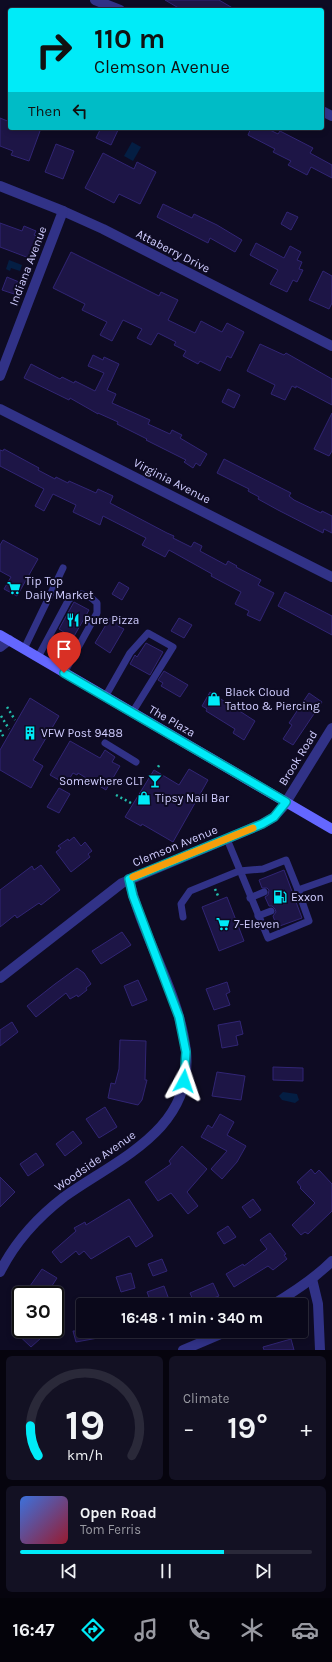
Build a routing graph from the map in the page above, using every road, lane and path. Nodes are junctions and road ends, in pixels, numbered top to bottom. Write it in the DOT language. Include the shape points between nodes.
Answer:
graph roads {
  1 [pos="95,0"];
  2 [pos="115,8"];
  3 [pos="0,186"];
  4 [pos="63,211"];
  5 [pos="332,346"];
  6 [pos="0,376"];
  7 [pos="0,409"];
  8 [pos="63,568"];
  9 [pos="332,577"];
  10 [pos="4,637"];
  11 [pos="0,647"];
  12 [pos="24,649"];
  13 [pos="38,657"];
  14 [pos="64,673"];
  15 [pos="105,697"];
  16 [pos="7,707"];
  17 [pos="132,713"];
  18 [pos="2,716"];
  19 [pos="15,720"];
  20 [pos="332,728"];
  21 [pos="9,729"];
  22 [pos="0,730"];
  23 [pos="4,738"];
  24 [pos="105,743"];
  25 [pos="136,762"];
  26 [pos="116,795"];
  27 [pos="286,802"];
  28 [pos="130,803"];
  29 [pos="332,829"];
  30 [pos="227,839"];
  31 [pos="239,871"];
  32 [pos="332,878"];
  33 [pos="129,879"];
  34 [pos="298,890"];
  35 [pos="264,892"];
  36 [pos="250,898"];
  37 [pos="271,911"];
  38 [pos="258,916"];
  39 [pos="183,917"];
  40 [pos="0,978"];
  41 [pos="332,1261"];
  42 [pos="0,1272"];
  43 [pos="312,1279"];
  44 [pos="283,1298"];
  45 [pos="211,1338"];
  46 [pos="183,1350"];
  47 [pos="320,1350"];
  1 -- 2 [label="street"];
  3 -- 4 [label="street, Attaberry Drive"];
  4 -- 5 [label="street, Attaberry Drive"];
  4 -- 6 [label="street, Indiana Avenue"];
  7 -- 9 [label="street, Virginia Avenue"];
  8 -- 12 [label="lane"];
  10 -- 11 [label="street"];
  10 -- 12 [label="main road, The Plaza"];
  12 -- 13 [label="main road, The Plaza"];
  13 -- 14 [label="main road, The Plaza"];
  13 -- 14 [label="lane" via="68,601 78,594 89,595 97,603 97,613"];
  14 -- 15 [label="main road, The Plaza"];
  15 -- 17 [label="main road, The Plaza"];
  15 -- 17 [label="lane" via="130,653 148,633 173,647"];
  16 -- 19 [label="path"];
  17 -- 27 [label="main road, The Plaza"];
  18 -- 21 [label="path"];
  20 -- 27 [label="street, Brook Road"];
  22 -- 23 [label="path"];
  24 -- 25 [label="lane"];
  26 -- 28 [label="path"];
  27 -- 29 [label="main road, The Plaza"];
  27 -- 30 [label="street, Clemson Avenue" via="274,817"];
  30 -- 31 [label="lane"];
  30 -- 33 [label="street, Clemson Avenue"];
  31 -- 34 [label="lane" via="263,869 286,860 291,880"];
  31 -- 36 [label="lane"];
  31 -- 39 [label="lane" via="190,891 181,904"];
  32 -- 34 [label="lane"];
  33 -- 40 [label="street, Clemson Avenue"];
  33 -- 42 [label="street, Woodside Avenue" via="183,1030 186,1072 179,1096 164,1124 134,1152 65,1197 29,1229"];
  34 -- 38 [label="lane" via="299,900 309,921 268,938"];
  35 -- 36 [label="lane"];
  36 -- 38 [label="lane"];
  37 -- 38 [label="lane"];
  41 -- 43 [label="street"];
  43 -- 44 [label="street"];
  43 -- 47 [label="street" via="318,1304"];
  45 -- 46 [label="street"];
}
